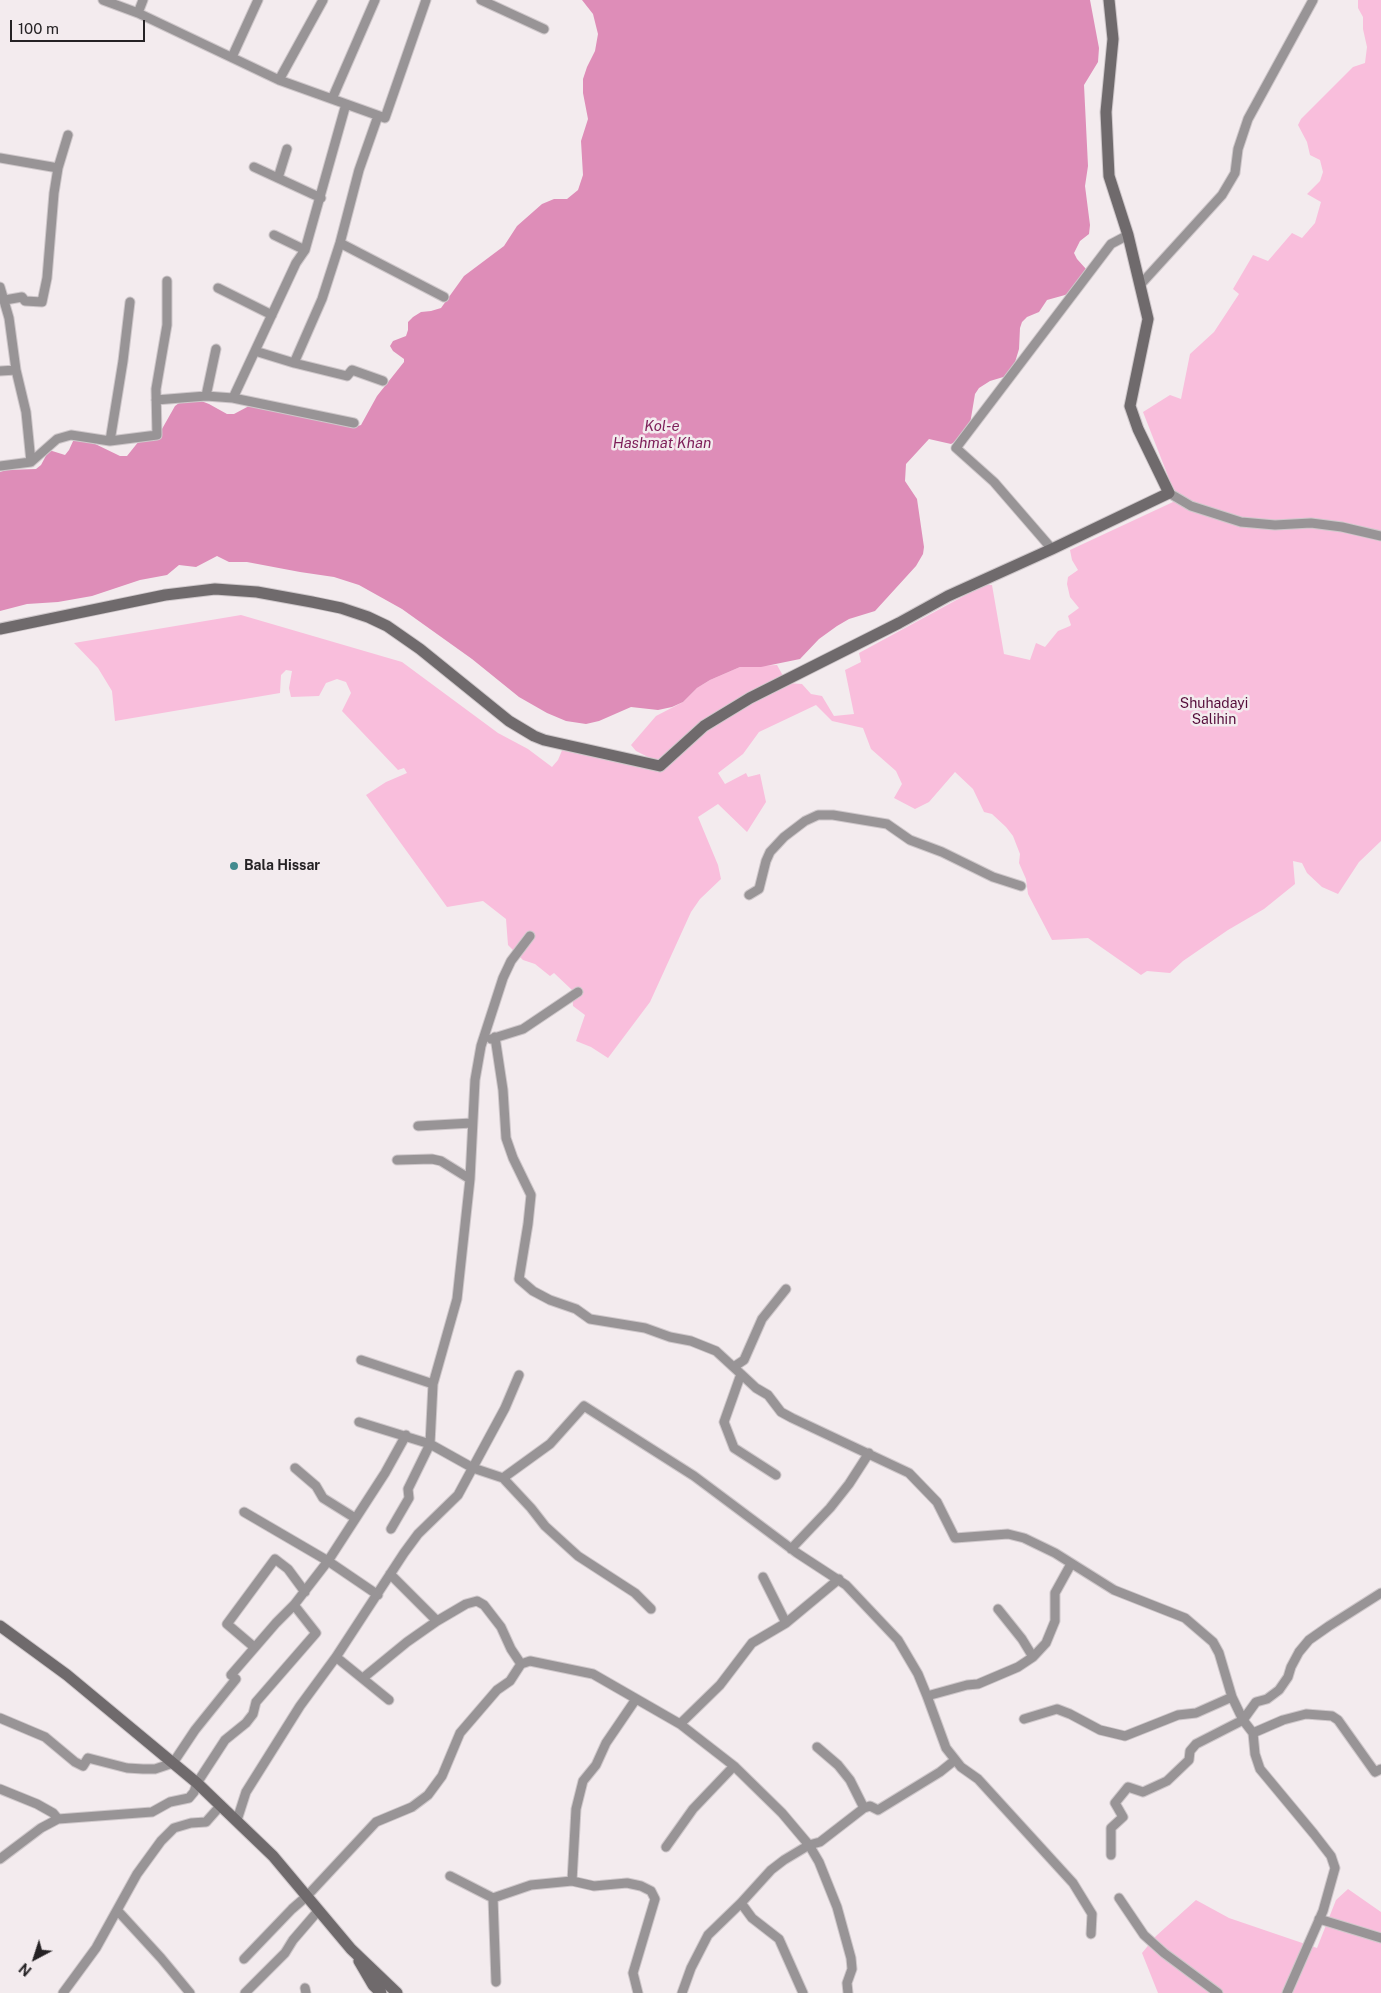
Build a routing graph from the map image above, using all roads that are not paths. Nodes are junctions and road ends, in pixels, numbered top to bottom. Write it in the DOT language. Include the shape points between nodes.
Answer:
graph roads {
  1 [pos="103,0"];
  2 [pos="143,0"];
  3 [pos="258,0"];
  4 [pos="323,0"];
  5 [pos="375,0"];
  6 [pos="426,0"];
  7 [pos="481,0"];
  8 [pos="1109,0"];
  9 [pos="1313,0"];
  10 [pos="138,13"];
  11 [pos="544,30"];
  12 [pos="232,57"];
  13 [pos="279,80"];
  14 [pos="332,100"];
  15 [pos="346,104"];
  16 [pos="378,116"];
  17 [pos="68,135"];
  18 [pos="287,149"];
  19 [pos="0,158"];
  20 [pos="254,166"];
  21 [pos="58,168"];
  22 [pos="278,178"];
  23 [pos="321,198"];
  24 [pos="274,235"];
  25 [pos="1128,235"];
  26 [pos="340,243"];
  27 [pos="305,250"];
  28 [pos="167,281"];
  29 [pos="1140,285"];
  30 [pos="0,287"];
  31 [pos="218,288"];
  32 [pos="444,297"];
  33 [pos="5,300"];
  34 [pos="130,302"];
  35 [pos="272,315"];
  36 [pos="4,318"];
  37 [pos="216,349"];
  38 [pos="255,352"];
  39 [pos="294,364"];
  40 [pos="16,370"];
  41 [pos="0,371"];
  42 [pos="383,380"];
  43 [pos="206,396"];
  44 [pos="233,398"];
  45 [pos="156,400"];
  46 [pos="354,424"];
  47 [pos="110,441"];
  48 [pos="31,462"];
  49 [pos="0,466"];
  50 [pos="1169,493"];
  51 [pos="1381,536"];
  52 [pos="1052,549"];
  53 [pos="0,629"];
  54 [pos="1021,886"];
  55 [pos="749,895"];
  56 [pos="530,936"];
  57 [pos="578,992"];
  58 [pos="495,1037"];
  59 [pos="482,1043"];
  60 [pos="472,1123"];
  61 [pos="418,1126"];
  62 [pos="397,1160"];
  63 [pos="470,1179"];
  64 [pos="786,1289"];
  65 [pos="361,1360"];
  66 [pos="735,1366"];
  67 [pos="741,1374"];
  68 [pos="519,1375"];
  69 [pos="433,1384"];
  70 [pos="359,1422"];
  71 [pos="406,1435"];
  72 [pos="430,1444"];
  73 [pos="869,1453"];
  74 [pos="295,1468"];
  75 [pos="473,1468"];
  76 [pos="776,1476"];
  77 [pos="504,1478"];
  78 [pos="244,1512"];
  79 [pos="356,1518"];
  80 [pos="391,1529"];
  81 [pos="791,1549"];
  82 [pos="328,1561"];
  83 [pos="1072,1564"];
  84 [pos="390,1574"];
  85 [pos="763,1576"];
  86 [pos="839,1579"];
  87 [pos="305,1592"];
  88 [pos="1381,1593"];
  89 [pos="378,1595"];
  90 [pos="294,1605"];
  91 [pos="651,1608"];
  92 [pos="998,1609"];
  93 [pos="436,1621"];
  94 [pos="786,1623"];
  95 [pos="0,1626"];
  96 [pos="254,1647"];
  97 [pos="336,1657"];
  98 [pos="1033,1657"];
  99 [pos="521,1664"];
  100 [pos="363,1678"];
  101 [pos="927,1696"];
  102 [pos="1232,1697"];
  103 [pos="636,1699"];
  104 [pos="389,1700"];
  105 [pos="0,1718"];
  106 [pos="1024,1719"];
  107 [pos="1243,1720"];
  108 [pos="680,1724"];
  109 [pos="1253,1734"];
  110 [pos="816,1747"];
  111 [pos="954,1760"];
  112 [pos="173,1763"];
  113 [pos="734,1766"];
  114 [pos="1381,1769"];
  115 [pos="197,1783"];
  116 [pos="0,1789"];
  117 [pos="221,1805"];
  118 [pos="864,1808"];
  119 [pos="58,1819"];
  120 [pos="237,1820"];
  121 [pos="810,1845"];
  122 [pos="666,1847"];
  123 [pos="1111,1855"];
  124 [pos="0,1859"];
  125 [pos="450,1876"];
  126 [pos="572,1881"];
  127 [pos="307,1896"];
  128 [pos="493,1898"];
  129 [pos="1119,1898"];
  130 [pos="741,1903"];
  131 [pos="117,1910"];
  132 [pos="318,1911"];
  133 [pos="1319,1919"];
  134 [pos="1091,1934"];
  135 [pos="1381,1938"];
  136 [pos="351,1949"];
  137 [pos="244,1959"];
  138 [pos="496,1982"];
  139 [pos="63,1993"];
  140 [pos="190,1993"];
  141 [pos="245,1993"];
  142 [pos="381,1993"];
  143 [pos="396,1993"];
  144 [pos="638,1993"];
  145 [pos="682,1993"];
  146 [pos="803,1993"];
  147 [pos="848,1993"];
  148 [pos="1218,1993"];
  149 [pos="1287,1993"];
  1 -- 10 [label="street"];
  2 -- 10 [label="street"];
  3 -- 12 [label="street"];
  4 -- 13 [label="street"];
  5 -- 14 [label="street"];
  6 -- 16 [label="street" via="385,118"];
  7 -- 11 [label="street"];
  8 -- 25 [label="street" via="1113,40 1106,112 1109,176"];
  9 -- 29 [label="street" via="1248,119 1238,149 1235,173 1222,195"];
  10 -- 12 [label="street"];
  12 -- 13 [label="street"];
  13 -- 14 [label="street"];
  14 -- 15 [label="street"];
  15 -- 16 [label="street"];
  15 -- 23 [label="street"];
  16 -- 26 [label="street" via="359,170"];
  17 -- 21 [label="street"];
  18 -- 22 [label="street"];
  19 -- 21 [label="street"];
  20 -- 22 [label="street"];
  21 -- 33 [label="street" via="42,302 25,301 22,297"];
  22 -- 23 [label="street"];
  23 -- 27 [label="street"];
  24 -- 27 [label="street"];
  25 -- 29 [label="street"];
  25 -- 52 [label="street" via="1111,244 956,448 994,482"];
  26 -- 32 [label="street"];
  26 -- 39 [label="street" via="322,299"];
  27 -- 35 [label="street"];
  28 -- 45 [label="street" via="166,325"];
  29 -- 50 [label="street" via="1148,319 1130,406"];
  30 -- 33 [label="street"];
  31 -- 35 [label="street"];
  33 -- 36 [label="street"];
  34 -- 47 [label="street"];
  35 -- 38 [label="street"];
  36 -- 40 [label="street"];
  37 -- 43 [label="street"];
  38 -- 39 [label="street"];
  38 -- 44 [label="street"];
  39 -- 42 [label="street" via="347,376 352,370"];
  40 -- 41 [label="street"];
  40 -- 48 [label="street" via="26,412"];
  43 -- 44 [label="street"];
  43 -- 45 [label="street"];
  44 -- 46 [label="street"];
  45 -- 47 [label="street" via="157,435"];
  47 -- 48 [label="street" via="71,434 57,439"];
  48 -- 49 [label="street"];
  50 -- 51 [label="street" via="1191,506 1241,522 1275,525 1311,523"];
  50 -- 52 [label="street"];
  52 -- 53 [label="street" via="948,596 750,698 704,726 660,766 534,736 509,721 387,626 341,608 257,592 215,589 165,594"];
  54 -- 55 [label="street" via="910,840 888,824 818,815 784,837 770,852 759,889"];
  56 -- 59 [label="street" via="503,978"];
  57 -- 58 [label="street" via="523,1029"];
  58 -- 59 [label="street"];
  58 -- 66 [label="street" via="506,1138 531,1195 519,1279 533,1291 576,1309 590,1319 645,1328 670,1338 691,1341 716,1351"];
  59 -- 60 [label="street" via="474,1080"];
  60 -- 61 [label="street"];
  60 -- 63 [label="street"];
  62 -- 63 [label="street" via="441,1161"];
  63 -- 69 [label="street" via="457,1299"];
  64 -- 66 [label="street" via="762,1319 744,1360"];
  65 -- 69 [label="street"];
  66 -- 67 [label="street"];
  67 -- 73 [label="street" via="768,1395 781,1412"];
  67 -- 76 [label="street" via="724,1422 728,1434 734,1448"];
  68 -- 75 [label="street"];
  69 -- 72 [label="street"];
  70 -- 71 [label="street"];
  71 -- 72 [label="street"];
  71 -- 79 [label="street"];
  72 -- 75 [label="street"];
  72 -- 80 [label="street" via="408,1489 409,1498"];
  73 -- 81 [label="street" via="830,1508"];
  73 -- 83 [label="street" via="909,1473 937,1502 955,1538 1008,1534 1024,1538"];
  74 -- 79 [label="street" via="316,1486 323,1498"];
  75 -- 77 [label="street"];
  75 -- 84 [label="street" via="458,1495 418,1534"];
  77 -- 81 [label="street" via="550,1444 584,1406 694,1476"];
  77 -- 91 [label="street" via="545,1526 578,1556 635,1593"];
  78 -- 82 [label="street"];
  79 -- 82 [label="street"];
  81 -- 86 [label="street"];
  82 -- 87 [label="street"];
  82 -- 89 [label="street"];
  83 -- 98 [label="street" via="1055,1593 1055,1621 1046,1643"];
  83 -- 102 [label="street" via="1114,1590 1174,1612 1193,1623 1213,1642 1219,1653"];
  84 -- 89 [label="street"];
  84 -- 93 [label="street"];
  85 -- 94 [label="street"];
  86 -- 94 [label="street"];
  86 -- 101 [label="street" via="898,1640"];
  87 -- 90 [label="street"];
  87 -- 96 [label="street" via="288,1569 275,1560 227,1624"];
  88 -- 107 [label="street" via="1309,1640 1299,1652 1280,1690 1256,1702"];
  89 -- 97 [label="street"];
  90 -- 96 [label="street"];
  90 -- 115 [label="street" via="316,1633 256,1702 246,1723 225,1740"];
  92 -- 98 [label="street"];
  93 -- 99 [label="street" via="477,1601 501,1627"];
  93 -- 100 [label="street"];
  94 -- 108 [label="street" via="752,1643 720,1685"];
  95 -- 112 [label="street" via="67,1675"];
  96 -- 112 [label="street" via="231,1675 236,1679"];
  97 -- 100 [label="street"];
  97 -- 120 [label="street" via="300,1706 246,1792"];
  98 -- 101 [label="street" via="978,1684 967,1684"];
  99 -- 103 [label="street" via="530,1661 593,1674"];
  99 -- 127 [label="street" via="510,1681 497,1690 460,1733 442,1776 428,1795 412,1807 376,1822"];
  100 -- 104 [label="street"];
  101 -- 111 [label="street" via="943,1742"];
  102 -- 106 [label="street" via="1196,1713 1178,1715 1125,1736 1100,1730 1057,1709"];
  102 -- 107 [label="street"];
  103 -- 108 [label="street"];
  103 -- 126 [label="street" via="583,1781 576,1808"];
  105 -- 112 [label="street" via="45,1737 83,1766 88,1758 135,1769 155,1769"];
  107 -- 109 [label="street"];
  107 -- 123 [label="street" via="1196,1744 1190,1751 1189,1760 1168,1781 1143,1792 1128,1786 1115,1802 1123,1817 1111,1828"];
  108 -- 113 [label="street"];
  109 -- 114 [label="street" via="1283,1720 1306,1714 1332,1716 1375,1772"];
  109 -- 133 [label="street" via="1260,1770 1331,1856 1335,1868"];
  110 -- 118 [label="street" via="850,1780"];
  111 -- 118 [label="street" via="878,1810 870,1806"];
  111 -- 134 [label="street" via="978,1780 1073,1883 1092,1914"];
  112 -- 115 [label="street"];
  113 -- 121 [label="street"];
  113 -- 122 [label="street" via="692,1809"];
  115 -- 117 [label="street"];
  115 -- 119 [label="street" via="189,1798 170,1802 152,1812"];
  116 -- 119 [label="street" via="37,1804"];
  117 -- 120 [label="street"];
  117 -- 131 [label="street" via="206,1822 174,1828 161,1841"];
  118 -- 121 [label="street" via="820,1842"];
  119 -- 124 [label="street"];
  120 -- 127 [label="street"];
  121 -- 130 [label="street" via="771,1870"];
  121 -- 147 [label="street" via="845,1932 852,1969 847,1983"];
  125 -- 128 [label="street"];
  126 -- 128 [label="street" via="531,1885"];
  126 -- 144 [label="street" via="594,1886 627,1883 641,1886 655,1899 633,1973"];
  127 -- 132 [label="street"];
  127 -- 137 [label="street"];
  128 -- 138 [label="street"];
  129 -- 148 [label="street" via="1144,1935"];
  130 -- 145 [label="street" via="708,1935"];
  130 -- 146 [label="street" via="752,1918 779,1939"];
  131 -- 139 [label="street" via="96,1948"];
  131 -- 140 [label="street"];
  132 -- 136 [label="street"];
  132 -- 141 [label="street" via="285,1953"];
  133 -- 135 [label="street"];
  133 -- 149 [label="street"];
  136 -- 142 [label="street"];
  136 -- 143 [label="street"];
}
